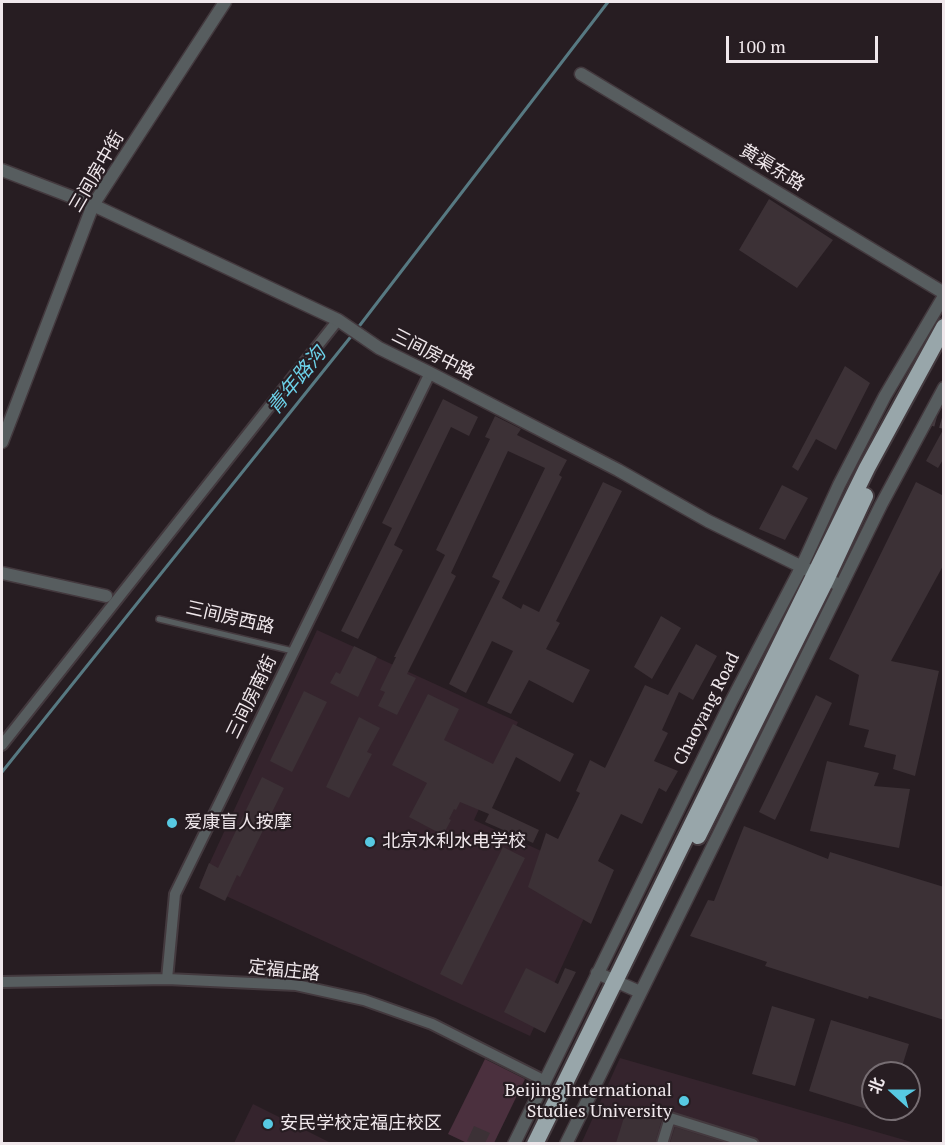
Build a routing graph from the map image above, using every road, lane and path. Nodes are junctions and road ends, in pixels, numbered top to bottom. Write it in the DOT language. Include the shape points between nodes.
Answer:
graph roads {
  1 [pos="225,2"];
  2 [pos="581,74"];
  3 [pos="2,170"];
  4 [pos="93,205"];
  5 [pos="944,295"];
  6 [pos="341,322"];
  7 [pos="944,327"];
  8 [pos="944,348"];
  9 [pos="430,373"];
  10 [pos="944,388"];
  11 [pos="2,442"];
  12 [pos="2,573"];
  13 [pos="821,577"];
  14 [pos="106,596"];
  15 [pos="159,619"];
  16 [pos="293,651"];
  17 [pos="2,745"];
  18 [pos="597,974"];
  19 [pos="167,979"];
  20 [pos="3,985"];
  21 [pos="626,986"];
  22 [pos="545,1081"];
  23 [pos="514,1143"];
  24 [pos="535,1143"];
  25 [pos="546,1143"];
  26 [pos="566,1143"];
  27 [pos="662,1143"];
  28 [pos="747,1143"];
  1 -- 4 [label="street, 三间房中街"];
  2 -- 5 [label="street, 黄渠东路"];
  3 -- 4 [label="street, 三间房中路"];
  4 -- 6 [label="street, 三间房中路"];
  4 -- 11 [label="street, 三间房中街"];
  5 -- 13 [label="street, Chaoyang Road" via="885,396 840,485"];
  6 -- 9 [label="street, 三间房中路" via="370,343"];
  6 -- 17 [label="street"];
  7 -- 13 [label="highway, Chaoyang Road" via="867,468"];
  8 -- 13 [label="highway, Chaoyang Road"];
  9 -- 13 [label="street, 三间房中路"];
  9 -- 16 [label="street, 三间房南街"];
  10 -- 13 [label="street, Chaoyang Road" via="886,496"];
  12 -- 14 [label="street"];
  13 -- 18 [label="street, Chaoyang Road" via="731,702"];
  13 -- 21 [label="highway, Chaoyang Road"];
  15 -- 16 [label="lane, 三间房西路"];
  16 -- 19 [label="street, 三间房南街" via="175,894"];
  18 -- 21 [label="street"];
  18 -- 22 [label="street, Chaoyang Road"];
  19 -- 20 [label="street, 定福庄路"];
  19 -- 22 [label="street, 定福庄路" via="296,985 364,1000 432,1024"];
  21 -- 24 [label="highway, Chaoyang Road"];
  21 -- 25 [label="highway, Chaoyang Road"];
  21 -- 26 [label="street, Chaoyang Road"];
  22 -- 23 [label="street, Chaoyang Road"];
  27 -- 28 [label="street" via="670,1118"];
}
